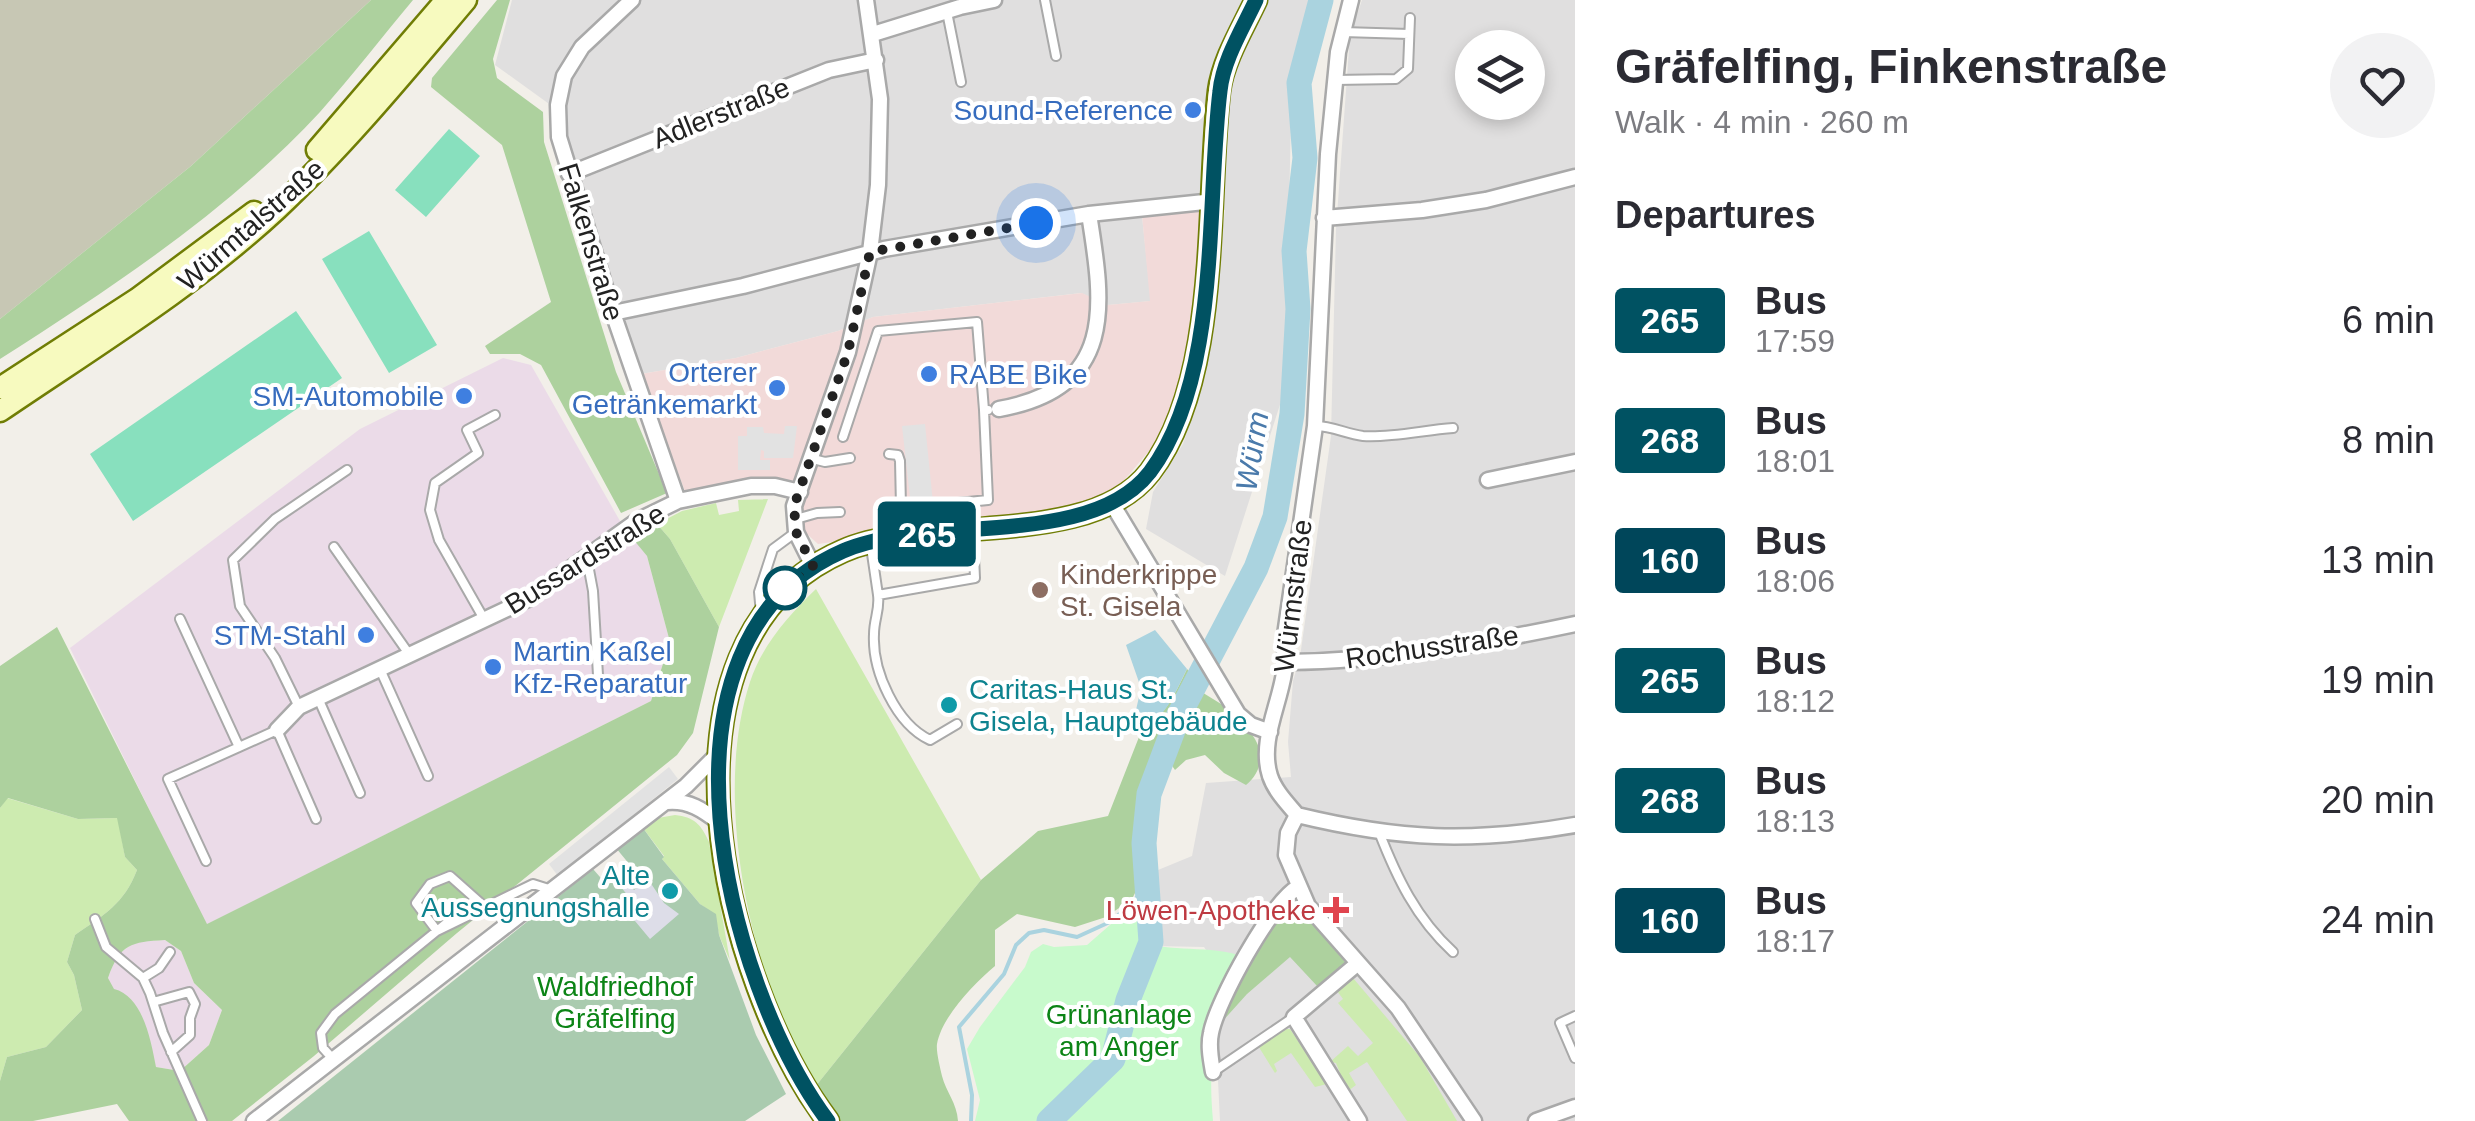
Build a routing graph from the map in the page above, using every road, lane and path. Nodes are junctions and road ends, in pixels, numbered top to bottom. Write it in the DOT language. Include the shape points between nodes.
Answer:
graph roads {
  1 [pos="446,0"];
  2 [pos="466,0"];
  3 [pos="632,0"];
  4 [pos="866,0"];
  5 [pos="994,0"];
  6 [pos="1045,0"];
  7 [pos="1256,0"];
  8 [pos="1351,0"];
  9 [pos="956,6"];
  10 [pos="1410,18"];
  11 [pos="1342,32"];
  12 [pos="873,34"];
  13 [pos="1410,34"];
  14 [pos="1056,56"];
  15 [pos="876,60"];
  16 [pos="1335,80"];
  17 [pos="961,82"];
  18 [pos="569,174"];
  19 [pos="1575,178"];
  20 [pos="1214,202"];
  21 [pos="1089,214"];
  22 [pos="1324,218"];
  23 [pos="870,252"];
  24 [pos="613,313"];
  25 [pos="0,388"];
  26 [pos="992,409"];
  27 [pos="0,410"];
  28 [pos="495,415"];
  29 [pos="1315,426"];
  30 [pos="1453,428"];
  31 [pos="843,436"];
  32 [pos="888,454"];
  33 [pos="850,458"];
  34 [pos="813,460"];
  35 [pos="1575,462"];
  36 [pos="347,470"];
  37 [pos="1488,480"];
  38 [pos="800,492"];
  39 [pos="678,501"];
  40 [pos="1111,502"];
  41 [pos="901,508"];
  42 [pos="840,512"];
  43 [pos="794,526"];
  44 [pos="973,529"];
  45 [pos="912,535"];
  46 [pos="334,547"];
  47 [pos="872,548"];
  48 [pos="588,560"];
  49 [pos="813,566"];
  50 [pos="878,595"];
  51 [pos="761,616"];
  52 [pos="180,620"];
  53 [pos="484,620"];
  54 [pos="1575,624"];
  55 [pos="409,654"];
  56 [pos="1288,662"];
  57 [pos="379,668"];
  58 [pos="598,675"];
  59 [pos="318,698"];
  60 [pos="299,708"];
  61 [pos="958,724"];
  62 [pos="277,730"];
  63 [pos="1270,732"];
  64 [pos="239,747"];
  65 [pos="719,753"];
  66 [pos="428,776"];
  67 [pos="360,794"];
  68 [pos="666,802"];
  69 [pos="1297,815"];
  70 [pos="316,819"];
  71 [pos="720,823"];
  72 [pos="1575,825"];
  73 [pos="1379,832"];
  74 [pos="206,862"];
  75 [pos="1298,887"];
  76 [pos="552,890"];
  77 [pos="476,899"];
  78 [pos="486,908"];
  79 [pos="94,919"];
  80 [pos="437,931"];
  81 [pos="170,952"];
  82 [pos="1453,952"];
  83 [pos="1357,964"];
  84 [pos="142,978"];
  85 [pos="153,1002"];
  86 [pos="1575,1016"];
  87 [pos="1294,1018"];
  88 [pos="171,1052"];
  89 [pos="1575,1058"];
  90 [pos="333,1060"];
  91 [pos="1213,1072"];
  92 [pos="1575,1107"];
  93 [pos="202,1121"];
  94 [pos="254,1121"];
  95 [pos="828,1121"];
  96 [pos="1359,1121"];
  97 [pos="1474,1121"];
  98 [pos="1536,1121"];
  1 -- 25 [label="main road, Würmtalstraße" via="256,211"];
  2 -- 27 [label="main road, Würmtalstraße" via="275,210 154,308"];
  3 -- 18 [label="street, Falkenstraße" via="582,46 564,76 559,137"];
  4 -- 12 [label="street"];
  5 -- 9 [label="street"];
  6 -- 14 [label="lane"];
  7 -- 20 [label="main road" via="1220,87"];
  8 -- 11 [label="street, Würmstraße"];
  9 -- 12 [label="street"];
  9 -- 17 [label="lane"];
  10 -- 13 [label="lane"];
  11 -- 13 [label="lane"];
  11 -- 16 [label="street, Würmstraße"];
  12 -- 15 [label="street"];
  13 -- 16 [label="lane" via="1408,68 1396,79"];
  15 -- 18 [label="street, Adlerstraße" via="828,70"];
  15 -- 23 [label="street" via="878,185"];
  16 -- 22 [label="street, Würmstraße"];
  18 -- 24 [label="street, Falkenstraße"];
  19 -- 22 [label="street" via="1454,205"];
  20 -- 21 [label="street"];
  20 -- 40 [label="main road" via="1196,344 1175,428 1140,484"];
  21 -- 23 [label="street"];
  21 -- 26 [label="street" via="1100,286 1086,355 1056,392"];
  22 -- 29 [label="street, Würmstraße"];
  23 -- 24 [label="street"];
  23 -- 34 [label="street" via="848,352"];
  24 -- 39 [label="street, Falkenstraße"];
  26 -- 31 [label="lane" via="977,322 878,331"];
  26 -- 41 [label="lane" via="988,500"];
  28 -- 53 [label="lane" via="468,430 478,453 435,483 430,510 439,540"];
  29 -- 30 [label="lane" via="1359,436"];
  29 -- 56 [label="street, Würmstraße" via="1284,642"];
  32 -- 41 [label="lane" via="900,460"];
  33 -- 34 [label="lane"];
  34 -- 38 [label="street"];
  35 -- 37 [label="street"];
  36 -- 60 [label="lane" via="275,519 232,560 240,606"];
  38 -- 39 [label="street, Bussardstraße" via="751,486"];
  38 -- 43 [label="street"];
  39 -- 48 [label="street, Bussardstraße" via="637,521"];
  40 -- 44 [label="main road" via="1059,518"];
  40 -- 63 [label="street" via="1238,714"];
  41 -- 45 [label="lane"];
  42 -- 43 [label="lane" via="816,513"];
  43 -- 49 [label="street"];
  43 -- 51 [label="lane" via="774,549 759,592"];
  44 -- 45 [label="main road"];
  44 -- 50 [label="lane" via="975,578"];
  45 -- 47 [label="main road"];
  46 -- 55 [label="lane"];
  47 -- 49 [label="main road"];
  47 -- 50 [label="lane"];
  48 -- 53 [label="street, Bussardstraße"];
  48 -- 58 [label="lane"];
  49 -- 51 [label="main road"];
  50 -- 61 [label="lane" via="874,634 882,684 916,734 930,740"];
  51 -- 65 [label="main road" via="734,676"];
  52 -- 64 [label="lane"];
  53 -- 55 [label="street, Bussardstraße"];
  54 -- 56 [label="street, Rochusstraße" via="1449,650"];
  55 -- 57 [label="street, Bussardstraße"];
  56 -- 63 [label="street, Würmstraße"];
  57 -- 59 [label="street, Bussardstraße"];
  57 -- 66 [label="lane"];
  59 -- 60 [label="street, Bussardstraße"];
  59 -- 67 [label="lane"];
  60 -- 62 [label="street, Bussardstraße"];
  62 -- 64 [label="lane"];
  62 -- 70 [label="lane"];
  63 -- 69 [label="street, Würmstraße" via="1269,774"];
  64 -- 74 [label="lane" via="168,780"];
  65 -- 68 [label="street"];
  65 -- 71 [label="main road"];
  68 -- 71 [label="street" via="694,805"];
  68 -- 76 [label="street"];
  69 -- 73 [label="street"];
  69 -- 75 [label="street" via="1286,854"];
  71 -- 95 [label="main road" via="747,954 794,1070"];
  72 -- 73 [label="street" via="1468,838"];
  73 -- 82 [label="lane" via="1404,891"];
  75 -- 83 [label="street"];
  75 -- 91 [label="street" via="1287,893 1246,954 1226,996 1211,1033"];
  76 -- 78 [label="lane" via="533,884"];
  76 -- 90 [label="street"];
  77 -- 78 [label="lane"];
  77 -- 80 [label="lane"];
  77 -- 80 [label="lane" via="450,876 430,884 416,903"];
  78 -- 80 [label="lane"];
  79 -- 84 [label="lane" via="106,947"];
  80 -- 90 [label="lane" via="335,1014 321,1033"];
  81 -- 84 [label="lane"];
  83 -- 87 [label="street"];
  83 -- 97 [label="street" via="1398,1008"];
  84 -- 85 [label="lane"];
  85 -- 88 [label="lane"];
  85 -- 88 [label="lane" via="188,992 196,1004 190,1035"];
  86 -- 89 [label="lane" via="1560,1023"];
  87 -- 91 [label="lane"];
  87 -- 96 [label="street"];
  88 -- 93 [label="lane"];
  90 -- 94 [label="street"];
  92 -- 98 [label="street"];
}
